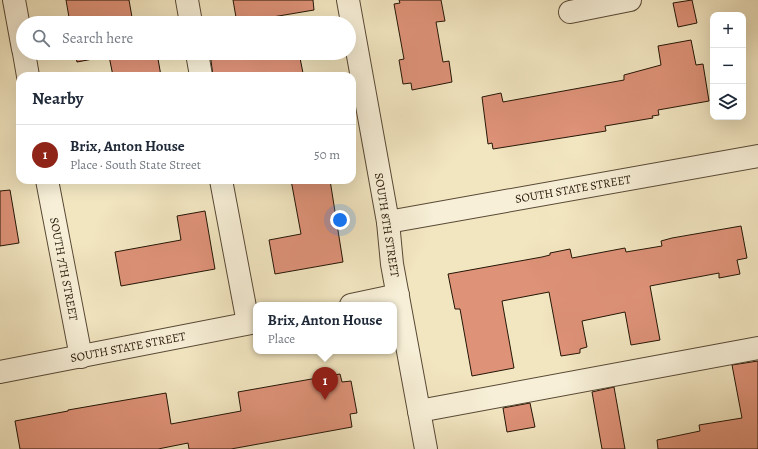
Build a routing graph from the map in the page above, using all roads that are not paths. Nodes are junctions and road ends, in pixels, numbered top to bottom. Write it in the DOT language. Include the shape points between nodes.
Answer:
graph roads {
  1 [pos="14,0"];
  2 [pos="187,0"];
  3 [pos="348,0"];
  4 [pos="630,0"];
  5 [pos="570,12"];
  6 [pos="17,16"];
  7 [pos="190,16"];
  8 [pos="351,16"];
  9 [pos="356,44"];
  10 [pos="25,60"];
  11 [pos="198,60"];
  12 [pos="27,72"];
  13 [pos="200,72"];
  14 [pos="758,156"];
  15 [pos="49,184"];
  16 [pos="222,184"];
  17 [pos="388,222"];
  18 [pos="398,295"];
  19 [pos="365,302"];
  20 [pos="252,322"];
  21 [pos="758,348"];
  22 [pos="81,357"];
  23 [pos="0,372"];
  24 [pos="419,411"];
  25 [pos="426,449"];
  1 -- 6 [label="street"];
  2 -- 7 [label="street"];
  3 -- 8 [label="street, SOUTH 8TH STREET"];
  4 -- 5 [label="street"];
  9 -- 17 [label="street, SOUTH 8TH STREET"];
  10 -- 12 [label="street"];
  11 -- 13 [label="street"];
  14 -- 17 [label="street, SOUTH STATE STREET"];
  15 -- 22 [label="street, SOUTH 7TH STREET"];
  16 -- 20 [label="street"];
  17 -- 18 [label="street, SOUTH 8TH STREET"];
  18 -- 19 [label="street"];
  18 -- 24 [label="street, SOUTH 8TH STREET"];
  20 -- 22 [label="street, SOUTH STATE STREET"];
  21 -- 24 [label="street"];
  22 -- 23 [label="street, SOUTH STATE STREET"];
  24 -- 25 [label="street, SOUTH 8TH STREET"];
}
